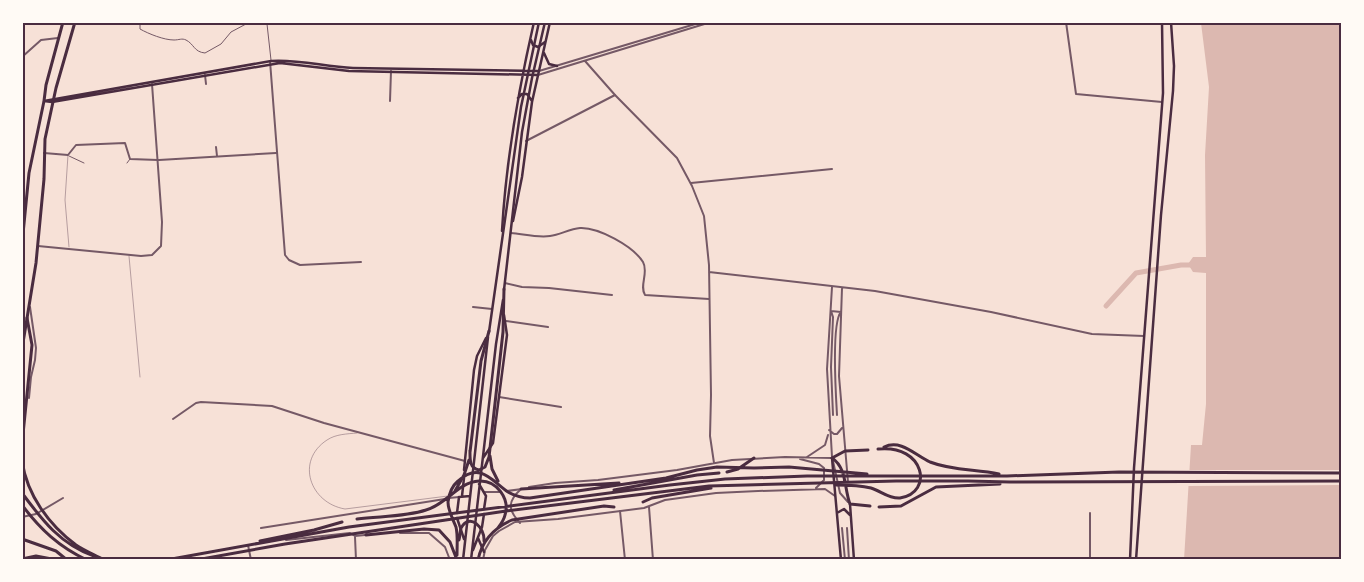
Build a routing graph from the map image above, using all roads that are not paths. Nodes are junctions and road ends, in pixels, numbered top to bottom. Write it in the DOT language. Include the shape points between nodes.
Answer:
graph roads {
  1 [pos="63,22"];
  2 [pos="75,22"];
  3 [pos="140,22"];
  4 [pos="256,22"];
  5 [pos="262,22"];
  6 [pos="534,22"];
  7 [pos="539,22"];
  8 [pos="545,22"];
  9 [pos="550,22"];
  10 [pos="702,22"];
  11 [pos="711,22"];
  12 [pos="1066,22"];
  13 [pos="1162,22"];
  14 [pos="1171,22"];
  15 [pos="245,23"];
  16 [pos="58,38"];
  17 [pos="530,38"];
  18 [pos="546,42"];
  19 [pos="543,51"];
  20 [pos="22,57"];
  21 [pos="586,61"];
  22 [pos="270,62"];
  23 [pos="557,66"];
  24 [pos="391,71"];
  25 [pos="522,71"];
  26 [pos="538,73"];
  27 [pos="205,75"];
  28 [pos="522,76"];
  29 [pos="152,83"];
  30 [pos="206,84"];
  31 [pos="614,95"];
  32 [pos="517,99"];
  33 [pos="44,101"];
  34 [pos="52,101"];
  35 [pos="390,101"];
  36 [pos="532,102"];
  37 [pos="1162,102"];
  38 [pos="526,141"];
  39 [pos="216,147"];
  40 [pos="43,153"];
  41 [pos="276,153"];
  42 [pos="67,155"];
  43 [pos="217,156"];
  44 [pos="130,159"];
  45 [pos="158,160"];
  46 [pos="127,162"];
  47 [pos="84,163"];
  48 [pos="832,169"];
  49 [pos="691,184"];
  50 [pos="1156,190"];
  51 [pos="1164,191"];
  52 [pos="1154,212"];
  53 [pos="1161,215"];
  54 [pos="513,221"];
  55 [pos="511,233"];
  56 [pos="502,234"];
  57 [pos="22,244"];
  58 [pos="38,246"];
  59 [pos="69,248"];
  60 [pos="129,255"];
  61 [pos="361,262"];
  62 [pos="709,272"];
  63 [pos="505,283"];
  64 [pos="832,287"];
  65 [pos="842,288"];
  66 [pos="504,289"];
  67 [pos="612,295"];
  68 [pos="710,299"];
  69 [pos="30,301"];
  70 [pos="474,307"];
  71 [pos="492,309"];
  72 [pos="831,311"];
  73 [pos="841,312"];
  74 [pos="504,313"];
  75 [pos="27,318"];
  76 [pos="506,321"];
  77 [pos="548,327"];
  78 [pos="489,332"];
  79 [pos="1144,336"];
  80 [pos="22,349"];
  81 [pos="1151,357"];
  82 [pos="1143,358"];
  83 [pos="140,377"];
  84 [pos="499,397"];
  85 [pos="29,398"];
  86 [pos="561,407"];
  87 [pos="832,415"];
  88 [pos="837,415"];
  89 [pos="173,419"];
  90 [pos="843,426"];
  91 [pos="829,430"];
  92 [pos="490,431"];
  93 [pos="360,433"];
  94 [pos="22,444"];
  95 [pos="470,450"];
  96 [pos="868,450"];
  97 [pos="845,451"];
  98 [pos="754,458"];
  99 [pos="795,458"];
  100 [pos="806,458"];
  101 [pos="832,458"];
  102 [pos="482,459"];
  103 [pos="22,461"];
  104 [pos="465,461"];
  105 [pos="714,463"];
  106 [pos="727,472"];
  107 [pos="719,473"];
  108 [pos="1342,473"];
  109 [pos="629,476"];
  110 [pos="888,476"];
  111 [pos="1007,476"];
  112 [pos="1342,481"];
  113 [pos="825,482"];
  114 [pos="1010,482"];
  115 [pos="479,483"];
  116 [pos="629,483"];
  117 [pos="749,484"];
  118 [pos="501,486"];
  119 [pos="521,489"];
  120 [pos="814,489"];
  121 [pos="485,492"];
  122 [pos="22,493"];
  123 [pos="599,494"];
  124 [pos="452,495"];
  125 [pos="514,495"];
  126 [pos="461,496"];
  127 [pos="470,496"];
  128 [pos="836,497"];
  129 [pos="62,498"];
  130 [pos="643,502"];
  131 [pos="850,504"];
  132 [pos="22,505"];
  133 [pos="614,506"];
  134 [pos="870,506"];
  135 [pos="649,507"];
  136 [pos="879,507"];
  137 [pos="620,511"];
  138 [pos="1090,512"];
  139 [pos="837,513"];
  140 [pos="22,516"];
  141 [pos="850,516"];
  142 [pos="357,519"];
  143 [pos="342,522"];
  144 [pos="520,523"];
  145 [pos="262,528"];
  146 [pos="498,528"];
  147 [pos="842,528"];
  148 [pos="847,528"];
  149 [pos="355,536"];
  150 [pos="336,537"];
  151 [pos="478,538"];
  152 [pos="22,539"];
  153 [pos="465,540"];
  154 [pos="484,542"];
  155 [pos="247,546"];
  156 [pos="484,552"];
  157 [pos="471,553"];
  158 [pos="457,554"];
  159 [pos="450,558"];
  160 [pos="1124,558"];
  161 [pos="22,559"];
  162 [pos="177,559"];
  163 [pos="1090,559"];
  164 [pos="57,560"];
  165 [pos="67,560"];
  166 [pos="87,560"];
  167 [pos="104,560"];
  168 [pos="166,560"];
  169 [pos="196,560"];
  170 [pos="251,560"];
  171 [pos="356,560"];
  172 [pos="457,560"];
  173 [pos="463,560"];
  174 [pos="470,560"];
  175 [pos="478,560"];
  176 [pos="483,560"];
  177 [pos="624,560"];
  178 [pos="653,560"];
  179 [pos="841,560"];
  180 [pos="845,560"];
  181 [pos="850,560"];
  182 [pos="854,560"];
  183 [pos="1130,560"];
  184 [pos="1136,560"];
  1 -- 16 [label="highway"];
  2 -- 34 [label="highway"];
  3 -- 15 [label="street" via="140,29 146,32 174,40 183,39 195,50 205,53 222,44 231,32"];
  4 -- 15 [label="street"];
  5 -- 22 [label="street" via="267,24"];
  6 -- 17 [label="main road"];
  7 -- 56 [label="main road" via="526,79"];
  8 -- 54 [label="main road" via="522,132"];
  9 -- 18 [label="main road"];
  10 -- 23 [label="street"];
  11 -- 21 [label="street"];
  12 -- 37 [label="street" via="1076,94"];
  13 -- 37 [label="main road"];
  14 -- 51 [label="main road" via="1174,83"];
  16 -- 20 [label="street" via="41,40"];
  16 -- 33 [label="highway"];
  17 -- 18 [label="main road" via="536,46"];
  17 -- 25 [label="main road"];
  18 -- 19 [label="main road"];
  19 -- 23 [label="main road" via="549,64"];
  19 -- 26 [label="main road"];
  21 -- 26 [label="street"];
  21 -- 31 [label="street"];
  22 -- 24 [label="main road" via="293,60 338,68"];
  22 -- 27 [label="main road"];
  22 -- 29 [label="main road"];
  22 -- 41 [label="street"];
  23 -- 26 [label="street"];
  24 -- 25 [label="main road"];
  24 -- 28 [label="main road"];
  24 -- 35 [label="street"];
  25 -- 26 [label="main road"];
  25 -- 28 [label="main road"];
  26 -- 28 [label="main road"];
  26 -- 36 [label="main road"];
  27 -- 29 [label="main road"];
  27 -- 30 [label="street"];
  28 -- 32 [label="main road"];
  29 -- 34 [label="main road"];
  29 -- 45 [label="street"];
  31 -- 38 [label="street"];
  31 -- 49 [label="street" via="677,158"];
  32 -- 36 [label="main road" via="527,94"];
  32 -- 56 [label="main road"];
  33 -- 34 [label="main road"];
  33 -- 57 [label="highway" via="29,177"];
  34 -- 40 [label="highway"];
  36 -- 38 [label="main road"];
  37 -- 50 [label="main road"];
  38 -- 54 [label="main road"];
  39 -- 43 [label="street"];
  40 -- 42 [label="street"];
  40 -- 58 [label="highway"];
  41 -- 43 [label="street"];
  41 -- 61 [label="street" via="284,255 300,265"];
  42 -- 44 [label="street" via="76,145 125,142"];
  42 -- 47 [label="street"];
  42 -- 59 [label="lane" via="65,200"];
  43 -- 45 [label="street"];
  44 -- 45 [label="street"];
  44 -- 46 [label="street"];
  45 -- 60 [label="street" via="162,242 152,254"];
  48 -- 49 [label="street"];
  49 -- 62 [label="street" via="705,223"];
  50 -- 51 [label="main road" via="1161,196"];
  50 -- 52 [label="main road"];
  51 -- 53 [label="main road"];
  52 -- 53 [label="main road" via="1159,209"];
  52 -- 79 [label="main road"];
  53 -- 81 [label="main road"];
  54 -- 55 [label="main road"];
  55 -- 63 [label="main road"];
  55 -- 68 [label="street" via="548,237 572,230 595,230 626,246 642,260 645,296"];
  56 -- 71 [label="main road"];
  58 -- 59 [label="street"];
  58 -- 69 [label="highway"];
  59 -- 60 [label="street"];
  60 -- 83 [label="lane"];
  62 -- 64 [label="street"];
  62 -- 68 [label="street"];
  63 -- 66 [label="main road"];
  63 -- 67 [label="street"];
  64 -- 65 [label="street"];
  64 -- 72 [label="street"];
  65 -- 73 [label="street"];
  65 -- 79 [label="street" via="991,312 1087,333"];
  66 -- 74 [label="highway"];
  66 -- 102 [label="main road"];
  68 -- 105 [label="street" via="710,436"];
  69 -- 75 [label="highway"];
  69 -- 85 [label="street" via="36,348"];
  70 -- 71 [label="street"];
  71 -- 78 [label="main road"];
  72 -- 73 [label="street"];
  72 -- 87 [label="street"];
  72 -- 91 [label="street" via="827,369"];
  73 -- 88 [label="street" via="836,343"];
  73 -- 90 [label="street" via="839,361"];
  74 -- 76 [label="main road"];
  74 -- 92 [label="highway"];
  75 -- 80 [label="highway"];
  75 -- 94 [label="highway" via="32,345"];
  76 -- 77 [label="street"];
  76 -- 84 [label="main road"];
  78 -- 95 [label="highway" via="481,361"];
  78 -- 104 [label="main road" via="476,360"];
  78 -- 127 [label="main road"];
  79 -- 82 [label="main road"];
  81 -- 82 [label="main road" via="1148,353"];
  81 -- 184 [label="main road"];
  82 -- 183 [label="main road"];
  84 -- 86 [label="street"];
  84 -- 102 [label="main road" via="493,443"];
  89 -- 93 [label="street" via="201,402 272,406"];
  90 -- 91 [label="street" via="837,434"];
  90 -- 97 [label="street"];
  91 -- 100 [label="street" via="825,445"];
  91 -- 101 [label="street"];
  92 -- 95 [label="highway" via="488,460 484,468 477,470 472,467"];
  92 -- 118 [label="highway" via="490,461"];
  93 -- 104 [label="street"];
  93 -- 126 [label="lane" via="329,439 311,462 310,473 316,493 334,507 344,509"];
  95 -- 124 [label="highway" via="464,475"];
  96 -- 97 [label="highway"];
  97 -- 101 [label="highway"];
  97 -- 131 [label="street"];
  98 -- 99 [label="street"];
  98 -- 105 [label="street"];
  98 -- 106 [label="highway"];
  99 -- 100 [label="street"];
  99 -- 120 [label="street" via="824,468 824,480"];
  100 -- 101 [label="street"];
  101 -- 128 [label="main road"];
  101 -- 131 [label="street" via="840,493"];
  101 -- 131 [label="highway" via="841,466"];
  102 -- 115 [label="main road"];
  103 -- 167 [label="highway" via="36,502 49,519 76,544"];
  104 -- 126 [label="main road"];
  105 -- 109 [label="street"];
  107 -- 123 [label="highway"];
  108 -- 111 [label="highway" via="1118,472"];
  109 -- 116 [label="street"];
  109 -- 119 [label="street"];
  110 -- 111 [label="highway"];
  110 -- 116 [label="highway" via="789,466 717,467"];
  110 -- 123 [label="highway" via="749,478"];
  111 -- 113 [label="highway" via="949,468 897,445 879,449 897,449 916,460 920,479 910,494 893,498 872,488"];
  112 -- 114 [label="highway"];
  113 -- 114 [label="highway"];
  113 -- 117 [label="highway"];
  114 -- 136 [label="highway" via="936,487 901,506"];
  115 -- 121 [label="main road"];
  115 -- 157 [label="main road"];
  116 -- 119 [label="highway"];
  116 -- 125 [label="highway" via="533,498"];
  117 -- 130 [label="highway" via="716,487"];
  117 -- 150 [label="highway" via="506,511"];
  118 -- 125 [label="highway"];
  118 -- 158 [label="highway" via="490,476 479,474 463,478 453,488 448,505 457,533"];
  119 -- 121 [label="street"];
  119 -- 125 [label="street"];
  120 -- 128 [label="street" via="825,490"];
  120 -- 135 [label="street" via="716,494 665,500"];
  121 -- 151 [label="main road"];
  122 -- 167 [label="highway" via="45,523 64,540 84,553"];
  123 -- 155 [label="highway" via="349,527"];
  124 -- 142 [label="highway" via="425,511"];
  124 -- 146 [label="highway" via="474,482 494,486 504,496 506,505 505,516"];
  125 -- 144 [label="street" via="511,506"];
  126 -- 127 [label="main road"];
  126 -- 145 [label="street"];
  126 -- 153 [label="main road" via="457,517"];
  127 -- 153 [label="main road"];
  128 -- 139 [label="main road"];
  129 -- 140 [label="street" via="36,514"];
  131 -- 134 [label="highway"];
  131 -- 141 [label="main road"];
  132 -- 166 [label="highway" via="53,540"];
  133 -- 146 [label="highway" via="519,519"];
  135 -- 137 [label="street"];
  135 -- 178 [label="street"];
  137 -- 144 [label="street"];
  137 -- 177 [label="street"];
  138 -- 163 [label="street"];
  139 -- 141 [label="main road" via="844,509"];
  139 -- 179 [label="main road"];
  141 -- 182 [label="main road"];
  143 -- 155 [label="highway"];
  144 -- 156 [label="street" via="515,522 498,531"];
  146 -- 154 [label="highway"];
  147 -- 180 [label="street"];
  148 -- 181 [label="street"];
  149 -- 155 [label="street" via="350,533"];
  149 -- 159 [label="street" via="429,532 445,547"];
  149 -- 171 [label="street"];
  150 -- 169 [label="highway"];
  150 -- 172 [label="highway" via="439,530 448,538"];
  151 -- 156 [label="main road"];
  151 -- 157 [label="main road"];
  152 -- 165 [label="highway" via="56,551"];
  153 -- 173 [label="main road"];
  154 -- 158 [label="highway" via="480,526 473,522 465,524 460,531"];
  154 -- 175 [label="highway"];
  155 -- 162 [label="street"];
  155 -- 168 [label="highway"];
  155 -- 170 [label="street"];
  156 -- 176 [label="street"];
  157 -- 174 [label="main road"];
  158 -- 172 [label="highway"];
  160 -- 163 [label="street"];
  161 -- 164 [label="highway" via="36,556"];
  162 -- 168 [label="street"];
}
